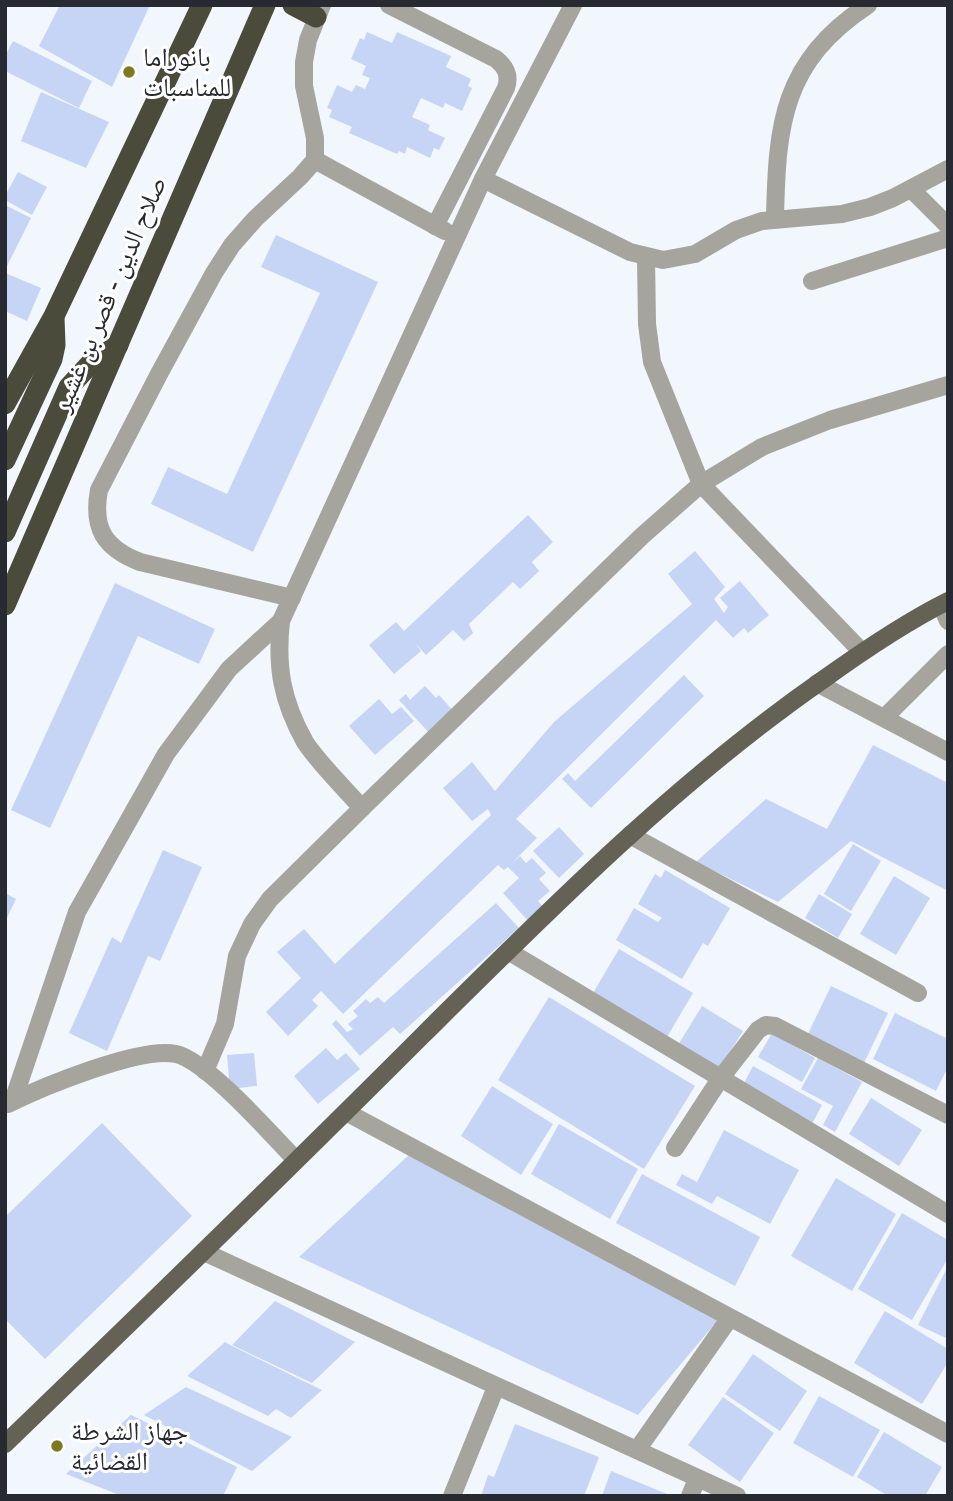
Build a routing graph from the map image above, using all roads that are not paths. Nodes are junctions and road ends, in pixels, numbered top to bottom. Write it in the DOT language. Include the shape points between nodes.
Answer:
graph roads {
  1 [pos="202,5"];
  2 [pos="265,5"];
  3 [pos="293,5"];
  4 [pos="389,5"];
  5 [pos="573,5"];
  6 [pos="868,5"];
  7 [pos="319,11"];
  8 [pos="315,160"];
  9 [pos="948,169"];
  10 [pos="483,179"];
  11 [pos="911,189"];
  12 [pos="775,218"];
  13 [pos="435,226"];
  14 [pos="948,226"];
  15 [pos="457,238"];
  16 [pos="948,238"];
  17 [pos="646,258"];
  18 [pos="812,281"];
  19 [pos="54,316"];
  20 [pos="118,345"];
  21 [pos="948,385"];
  22 [pos="5,404"];
  23 [pos="5,460"];
  24 [pos="701,484"];
  25 [pos="5,532"];
  26 [pos="292,598"];
  27 [pos="5,605"];
  28 [pos="945,609"];
  29 [pos="281,621"];
  30 [pos="863,652"];
  31 [pos="948,654"];
  32 [pos="817,683"];
  33 [pos="884,718"];
  34 [pos="948,752"];
  35 [pos="362,808"];
  36 [pos="630,835"];
  37 [pos="508,951"];
  38 [pos="918,993"];
  39 [pos="205,1071"];
  40 [pos="720,1079"];
  41 [pos="9,1103"];
  42 [pos="346,1112"];
  43 [pos="948,1115"];
  44 [pos="675,1148"];
  45 [pos="295,1159"];
  46 [pos="948,1214"];
  47 [pos="204,1252"];
  48 [pos="729,1319"];
  49 [pos="496,1387"];
  50 [pos="948,1434"];
  51 [pos="5,1444"];
  52 [pos="637,1450"];
  53 [pos="693,1487"];
  54 [pos="452,1496"];
  55 [pos="737,1496"];
  1 -- 19 [label="highway"];
  2 -- 20 [label="highway, صلاح الدين - قصر بن غشير"];
  3 -- 7 [label="highway"];
  4 -- 13 [label="street" via="496,59 508,76"];
  5 -- 10 [label="street"];
  6 -- 12 [label="street" via="814,53 790,96 778,144"];
  7 -- 8 [label="street" via="304,62"];
  8 -- 13 [label="street"];
  8 -- 26 [label="street" via="255,219 214,273 99,489 96,507 107,542 122,555"];
  9 -- 11 [label="street"];
  10 -- 15 [label="street"];
  10 -- 17 [label="street"];
  11 -- 12 [label="street" via="870,208 842,214"];
  11 -- 14 [label="street"];
  12 -- 17 [label="street" via="736,230 695,254"];
  13 -- 15 [label="street"];
  15 -- 26 [label="street"];
  16 -- 18 [label="street"];
  17 -- 24 [label="street" via="652,362"];
  19 -- 22 [label="highway"];
  19 -- 23 [label="highway" via="52,359"];
  20 -- 25 [label="highway" via="90,363 69,387"];
  20 -- 27 [label="highway, صلاح الدين - قصر بن غشير"];
  21 -- 24 [label="street" via="830,420 762,447"];
  24 -- 30 [label="street"];
  24 -- 35 [label="street"];
  26 -- 29 [label="street"];
  28 -- 30 [label="main road"];
  29 -- 35 [label="street" via="278,652 283,691 306,743"];
  29 -- 41 [label="street" via="229,669 166,754 77,912"];
  30 -- 32 [label="main road"];
  31 -- 33 [label="street"];
  32 -- 33 [label="street"];
  32 -- 36 [label="main road" via="720,756"];
  33 -- 34 [label="street"];
  35 -- 39 [label="street" via="270,899 252,924 236,957 225,1024"];
  36 -- 37 [label="main road"];
  36 -- 38 [label="street"];
  37 -- 40 [label="street"];
  37 -- 42 [label="main road"];
  39 -- 41 [label="street" via="175,1054 138,1055"];
  39 -- 45 [label="street"];
  40 -- 43 [label="street" via="766,1025"];
  40 -- 44 [label="street"];
  40 -- 46 [label="street"];
  42 -- 45 [label="main road"];
  42 -- 48 [label="street"];
  45 -- 47 [label="main road"];
  47 -- 49 [label="street"];
  47 -- 51 [label="main road"];
  48 -- 50 [label="street"];
  48 -- 52 [label="street"];
  49 -- 52 [label="street"];
  49 -- 54 [label="street"];
  52 -- 53 [label="street"];
  53 -- 55 [label="street"];
}
